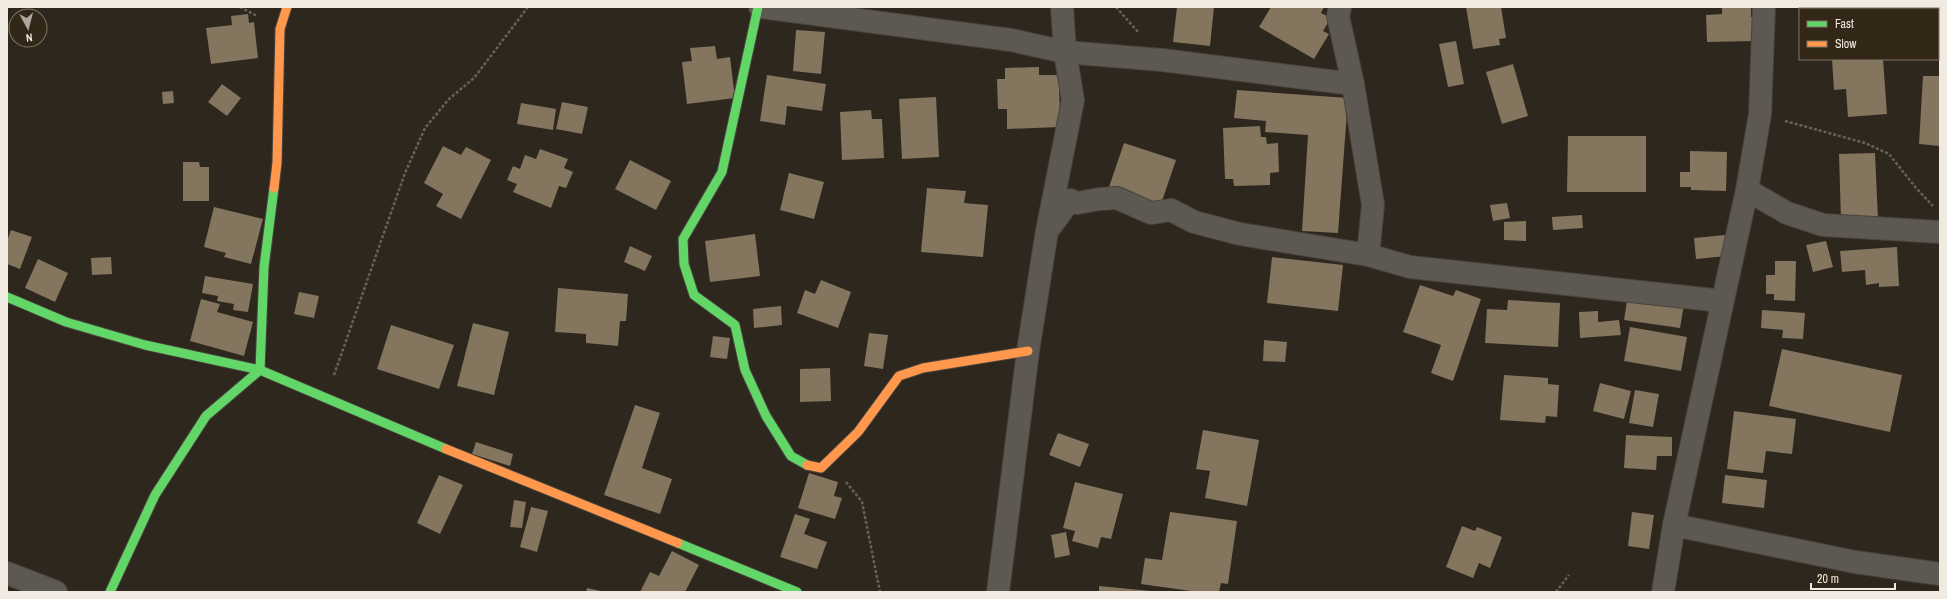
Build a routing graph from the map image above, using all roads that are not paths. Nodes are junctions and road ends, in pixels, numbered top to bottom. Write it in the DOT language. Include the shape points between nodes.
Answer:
graph roads {
  1 [pos="287,7"];
  2 [pos="759,7"];
  3 [pos="1062,7"];
  4 [pos="1340,7"];
  5 [pos="1764,7"];
  6 [pos="1065,52"];
  7 [pos="1353,84"];
  8 [pos="1747,190"];
  9 [pos="1047,231"];
  10 [pos="1940,232"];
  11 [pos="1368,255"];
  12 [pos="7,297"];
  13 [pos="1722,301"];
  14 [pos="1028,351"];
  15 [pos="260,370"];
  16 [pos="1674,525"];
  17 [pos="7,573"];
  18 [pos="1940,574"];
  19 [pos="56,592"];
  20 [pos="110,592"];
  21 [pos="797,592"];
  22 [pos="998,592"];
  23 [pos="1663,592"];
  1 -- 15 [label="street" via="280,29 277,163 264,267"];
  2 -- 6 [label="street" via="1011,40"];
  2 -- 14 [label="street" via="722,172 683,239 684,264 694,295 735,325 745,370 766,416 790,456 806,465 821,468 858,432 899,376 923,368"];
  3 -- 6 [label="street"];
  4 -- 7 [label="street" via="1338,16"];
  5 -- 8 [label="street" via="1760,114"];
  6 -- 7 [label="street" via="1162,60"];
  6 -- 9 [label="street" via="1073,100"];
  7 -- 11 [label="street" via="1373,204"];
  8 -- 10 [label="street" via="1787,213 1823,225"];
  8 -- 13 [label="street"];
  9 -- 11 [label="street" via="1070,200 1077,203 1117,198 1151,212 1171,210 1194,222 1240,234"];
  9 -- 14 [label="street"];
  11 -- 13 [label="street" via="1410,266"];
  12 -- 15 [label="street" via="66,322 145,346"];
  13 -- 16 [label="street"];
  14 -- 22 [label="street"];
  15 -- 20 [label="street" via="206,416 156,495"];
  15 -- 21 [label="street" via="472,460"];
  16 -- 18 [label="street" via="1855,562"];
  16 -- 23 [label="street"];
  17 -- 19 [label="street"];
}
